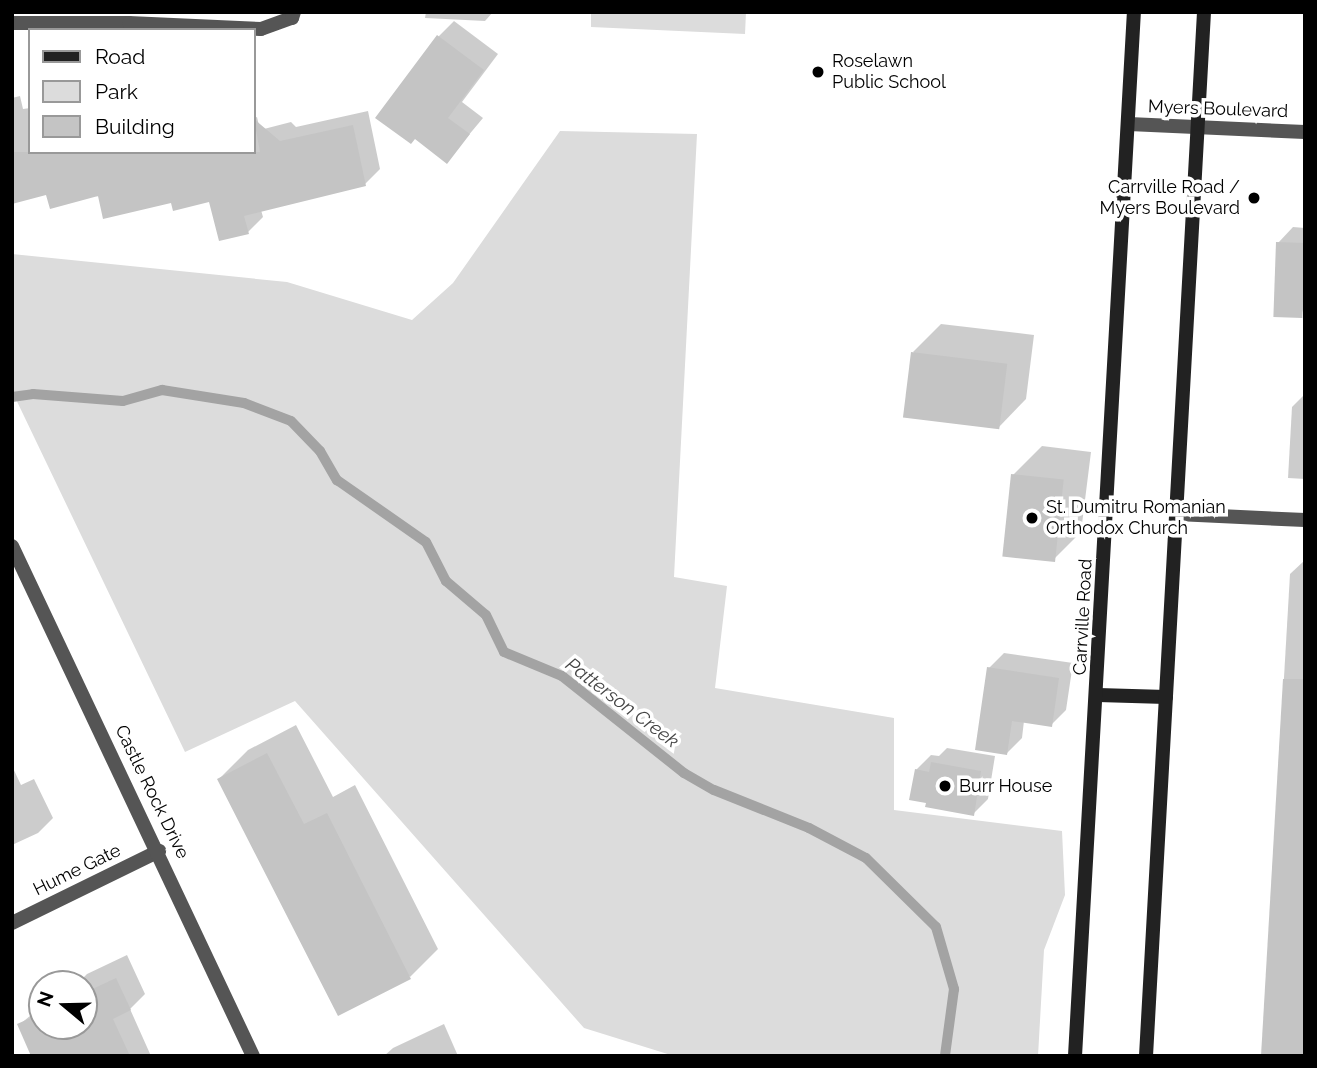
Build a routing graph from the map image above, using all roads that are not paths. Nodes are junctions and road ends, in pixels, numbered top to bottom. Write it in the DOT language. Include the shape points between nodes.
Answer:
graph roads {
  1 [pos="294,12"];
  2 [pos="1134,12"];
  3 [pos="1204,12"];
  4 [pos="12,23"];
  5 [pos="239,28"];
  6 [pos="256,29"];
  7 [pos="1129,124"];
  8 [pos="1199,127"];
  9 [pos="1305,132"];
  10 [pos="1177,514"];
  11 [pos="1305,520"];
  12 [pos="12,546"];
  13 [pos="1098,695"];
  14 [pos="1166,697"];
  15 [pos="159,851"];
  16 [pos="12,923"];
  17 [pos="253,1056"];
  18 [pos="1076,1056"];
  19 [pos="1146,1056"];
  1 -- 6 [label="street" via="292,18"];
  2 -- 7 [label="main road, Carrville Road"];
  3 -- 8 [label="main road"];
  4 -- 5 [label="street"];
  7 -- 8 [label="street, Myers Boulevard"];
  7 -- 13 [label="main road, Carrville Road"];
  8 -- 9 [label="street, Myers Boulevard"];
  8 -- 10 [label="main road"];
  10 -- 11 [label="street"];
  10 -- 14 [label="main road"];
  12 -- 15 [label="street, Castle Rock Drive"];
  13 -- 14 [label="main road"];
  13 -- 18 [label="main road, Carrville Road"];
  14 -- 19 [label="main road"];
  15 -- 16 [label="street, Hume Gate"];
  15 -- 17 [label="street, Castle Rock Drive"];
}
